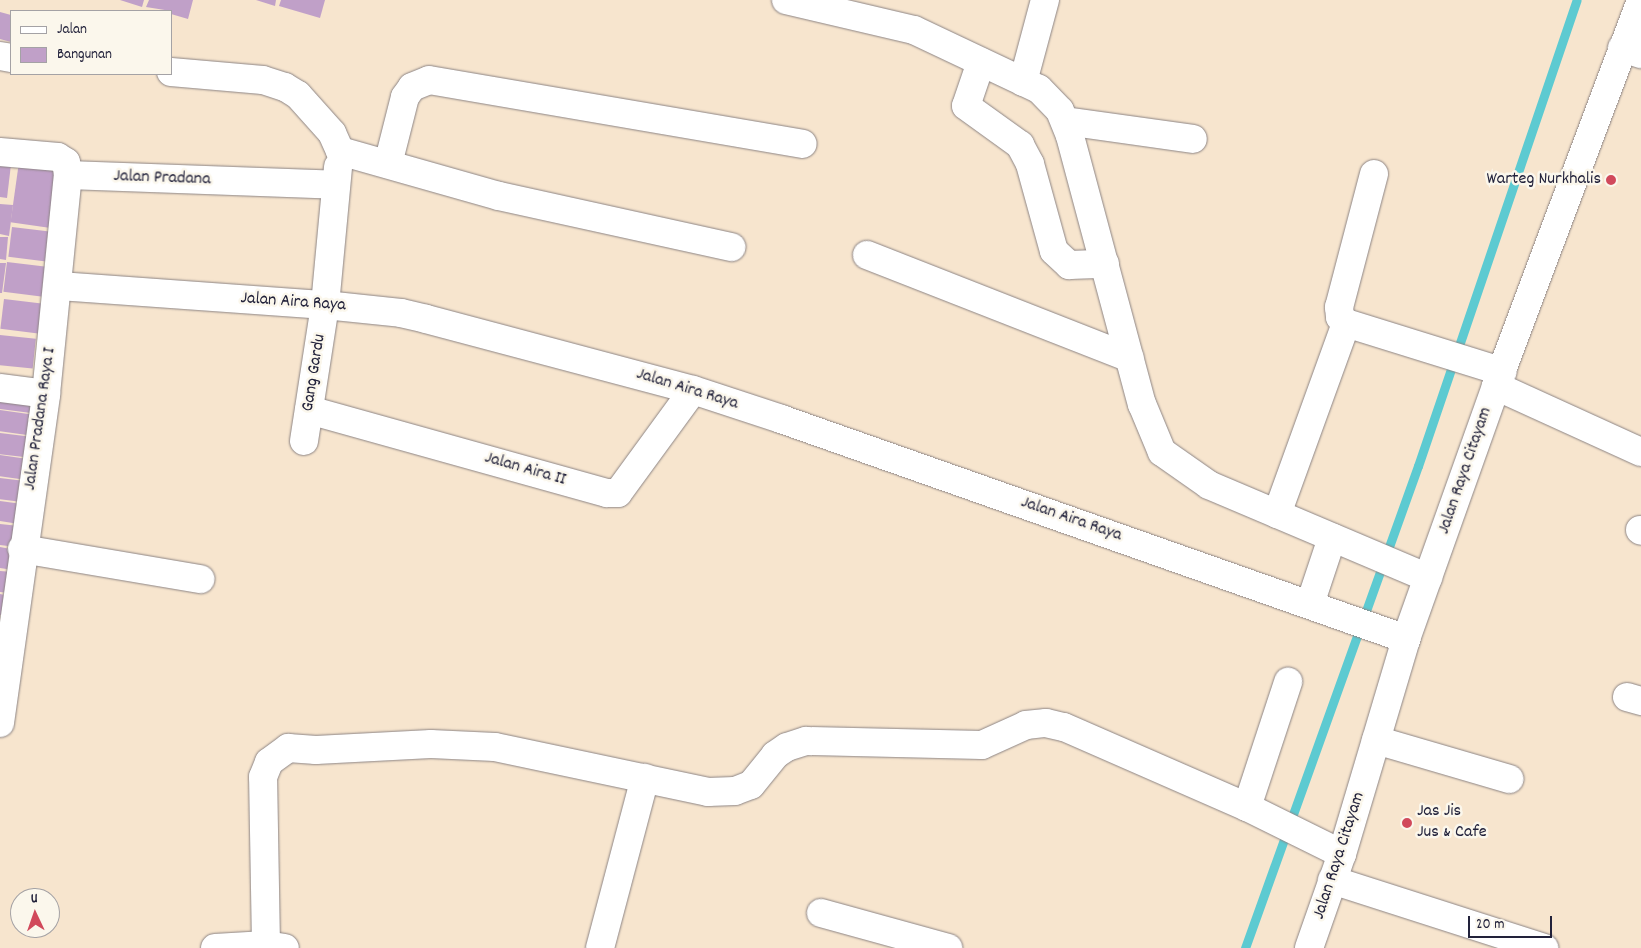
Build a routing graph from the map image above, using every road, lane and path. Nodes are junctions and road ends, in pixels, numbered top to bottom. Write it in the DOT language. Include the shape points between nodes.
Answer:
graph roads {
  1 [pos="786,0"];
  2 [pos="1045,0"];
  3 [pos="1640,6"];
  4 [pos="1632,51"];
  5 [pos="981,62"];
  6 [pos="172,72"];
  7 [pos="1023,82"];
  8 [pos="1064,121"];
  9 [pos="1193,138"];
  10 [pos="803,144"];
  11 [pos="340,151"];
  12 [pos="0,152"];
  13 [pos="388,164"];
  14 [pos="1374,174"];
  15 [pos="68,175"];
  16 [pos="336,185"];
  17 [pos="731,246"];
  18 [pos="867,255"];
  19 [pos="1105,264"];
  20 [pos="59,286"];
  21 [pos="326,305"];
  22 [pos="1346,323"];
  23 [pos="1130,358"];
  24 [pos="1493,375"];
  25 [pos="0,388"];
  26 [pos="693,390"];
  27 [pos="46,394"];
  28 [pos="309,410"];
  29 [pos="304,441"];
  30 [pos="1641,452"];
  31 [pos="1277,514"];
  32 [pos="1332,538"];
  33 [pos="22,549"];
  34 [pos="1421,576"];
  35 [pos="200,579"];
  36 [pos="1311,604"];
  37 [pos="1396,636"];
  38 [pos="5,661"];
  39 [pos="1288,682"];
  40 [pos="0,723"];
  41 [pos="1376,740"];
  42 [pos="644,778"];
  43 [pos="1509,779"];
  44 [pos="1251,810"];
  45 [pos="1342,854"];
  46 [pos="1332,880"];
  47 [pos="820,913"];
  48 [pos="276,947"];
  49 [pos="214,948"];
  50 [pos="600,948"];
  51 [pos="948,948"];
  52 [pos="1309,948"];
  53 [pos="1544,948"];
  1 -- 5 [label="street" via="914,30"];
  2 -- 7 [label="street"];
  3 -- 4 [label="street, Jalan Raya Citayam"];
  4 -- 24 [label="street, Jalan Raya Citayam"];
  5 -- 7 [label="street"];
  5 -- 19 [label="street" via="966,106 1020,145 1030,164 1054,251 1069,265"];
  6 -- 11 [label="street" via="263,80 285,87 298,95 332,133"];
  7 -- 8 [label="street" via="1039,89 1060,110"];
  8 -- 9 [label="street"];
  8 -- 19 [label="street"];
  10 -- 13 [label="street" via="429,80 412,87 405,97"];
  11 -- 13 [label="street"];
  11 -- 16 [label="street, Gang Gardu"];
  12 -- 15 [label="street" via="58,157 66,162"];
  13 -- 17 [label="street" via="499,196"];
  14 -- 22 [label="street" via="1339,307 1340,317"];
  15 -- 16 [label="street, Jalan Pradana"];
  15 -- 20 [label="street, Jalan Pradana Raya I"];
  16 -- 21 [label="street, Gang Gardu"];
  18 -- 23 [label="street"];
  19 -- 23 [label="street"];
  20 -- 21 [label="street, Jalan Aira Raya"];
  20 -- 27 [label="street, Jalan Pradana Raya I"];
  21 -- 26 [label="street, Jalan Aira Raya" via="401,313"];
  21 -- 28 [label="street, Gang Gardu"];
  22 -- 24 [label="street" via="1428,347"];
  22 -- 31 [label="street"];
  23 -- 31 [label="street" via="1152,432 1162,452 1209,485"];
  24 -- 30 [label="street"];
  24 -- 34 [label="street, Jalan Raya Citayam"];
  25 -- 27 [label="street"];
  26 -- 28 [label="street, Jalan Aira II" via="627,485 618,493 607,493"];
  26 -- 36 [label="street, Jalan Aira Raya"];
  27 -- 33 [label="street, Jalan Pradana Raya I"];
  28 -- 29 [label="street, Gang Gardu"];
  31 -- 32 [label="street"];
  32 -- 34 [label="street"];
  32 -- 36 [label="street"];
  33 -- 35 [label="street"];
  33 -- 38 [label="street, Jalan Pradana Raya I"];
  34 -- 37 [label="street, Jalan Raya Citayam"];
  36 -- 37 [label="street, Jalan Aira Raya"];
  37 -- 41 [label="street, Jalan Raya Citayam"];
  38 -- 40 [label="street, Jalan Pradana Raya I"];
  39 -- 44 [label="street"];
  41 -- 43 [label="street"];
  41 -- 45 [label="street, Jalan Raya Citayam"];
  42 -- 44 [label="street" via="686,789 734,791 751,785 775,755 786,747 806,741 982,745 1026,725 1046,724 1064,727"];
  42 -- 48 [label="street" via="495,747 431,744 316,750 288,748 269,762 263,778"];
  42 -- 50 [label="street"];
  44 -- 45 [label="street"];
  45 -- 46 [label="street, Jalan Raya Citayam"];
  46 -- 52 [label="street, Jalan Raya Citayam"];
  46 -- 53 [label="street"];
  47 -- 51 [label="street"];
  48 -- 49 [label="street"];
}
